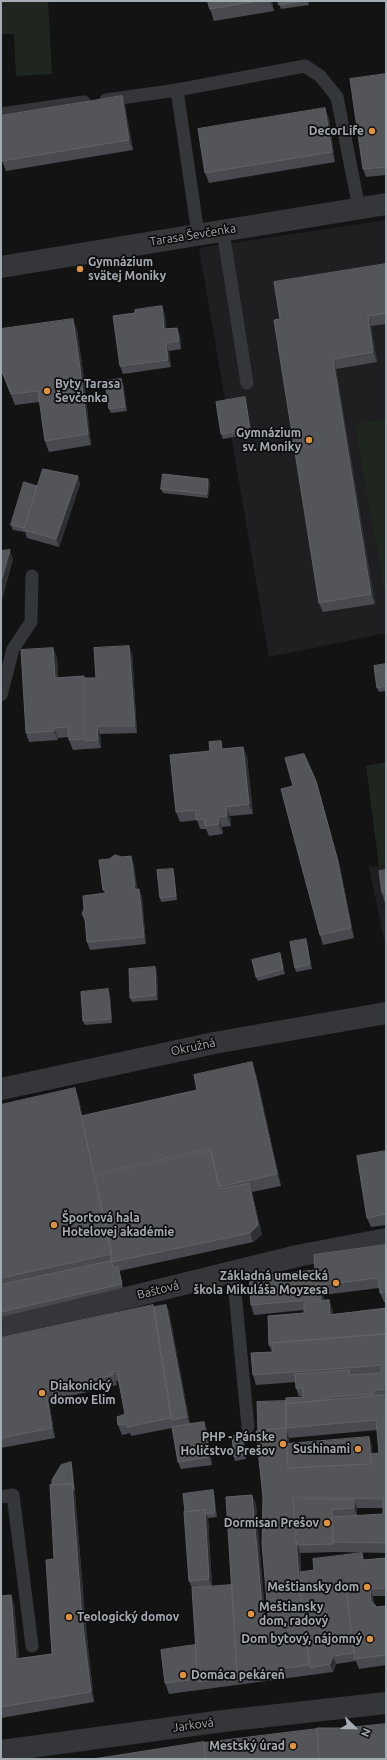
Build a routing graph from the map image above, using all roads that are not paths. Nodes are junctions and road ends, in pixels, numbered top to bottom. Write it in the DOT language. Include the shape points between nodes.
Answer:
graph roads {
  1 [pos="177,90"];
  2 [pos="1,114"];
  3 [pos="386,204"];
  4 [pos="359,208"];
  5 [pos="223,231"];
  6 [pos="198,234"];
  7 [pos="1,267"];
  8 [pos="247,383"];
  9 [pos="32,576"];
  10 [pos="1,695"];
  11 [pos="386,1013"];
  12 [pos="1,1089"];
  13 [pos="386,1239"];
  14 [pos="233,1272"];
  15 [pos="1,1326"];
  16 [pos="248,1427"];
  17 [pos="1,1497"];
  18 [pos="32,1646"];
  19 [pos="386,1703"];
  20 [pos="1,1751"];
  1 -- 2 [label="lane"];
  1 -- 4 [label="lane" via="305,66 320,76 337,98"];
  1 -- 6 [label="lane"];
  3 -- 4 [label="street, Tarasa Ševčenka"];
  4 -- 5 [label="street, Tarasa Ševčenka"];
  5 -- 6 [label="street, Tarasa Ševčenka"];
  5 -- 8 [label="lane"];
  6 -- 7 [label="street, Tarasa Ševčenka"];
  9 -- 10 [label="lane" via="31,622 13,649"];
  11 -- 12 [label="street, Okružná" via="214,1043"];
  13 -- 14 [label="street, Baštová" via="297,1256"];
  14 -- 15 [label="street, Baštová"];
  14 -- 16 [label="lane"];
  17 -- 18 [label="lane" via="13,1495"];
  19 -- 20 [label="street, Jarková" via="224,1721"];
}
